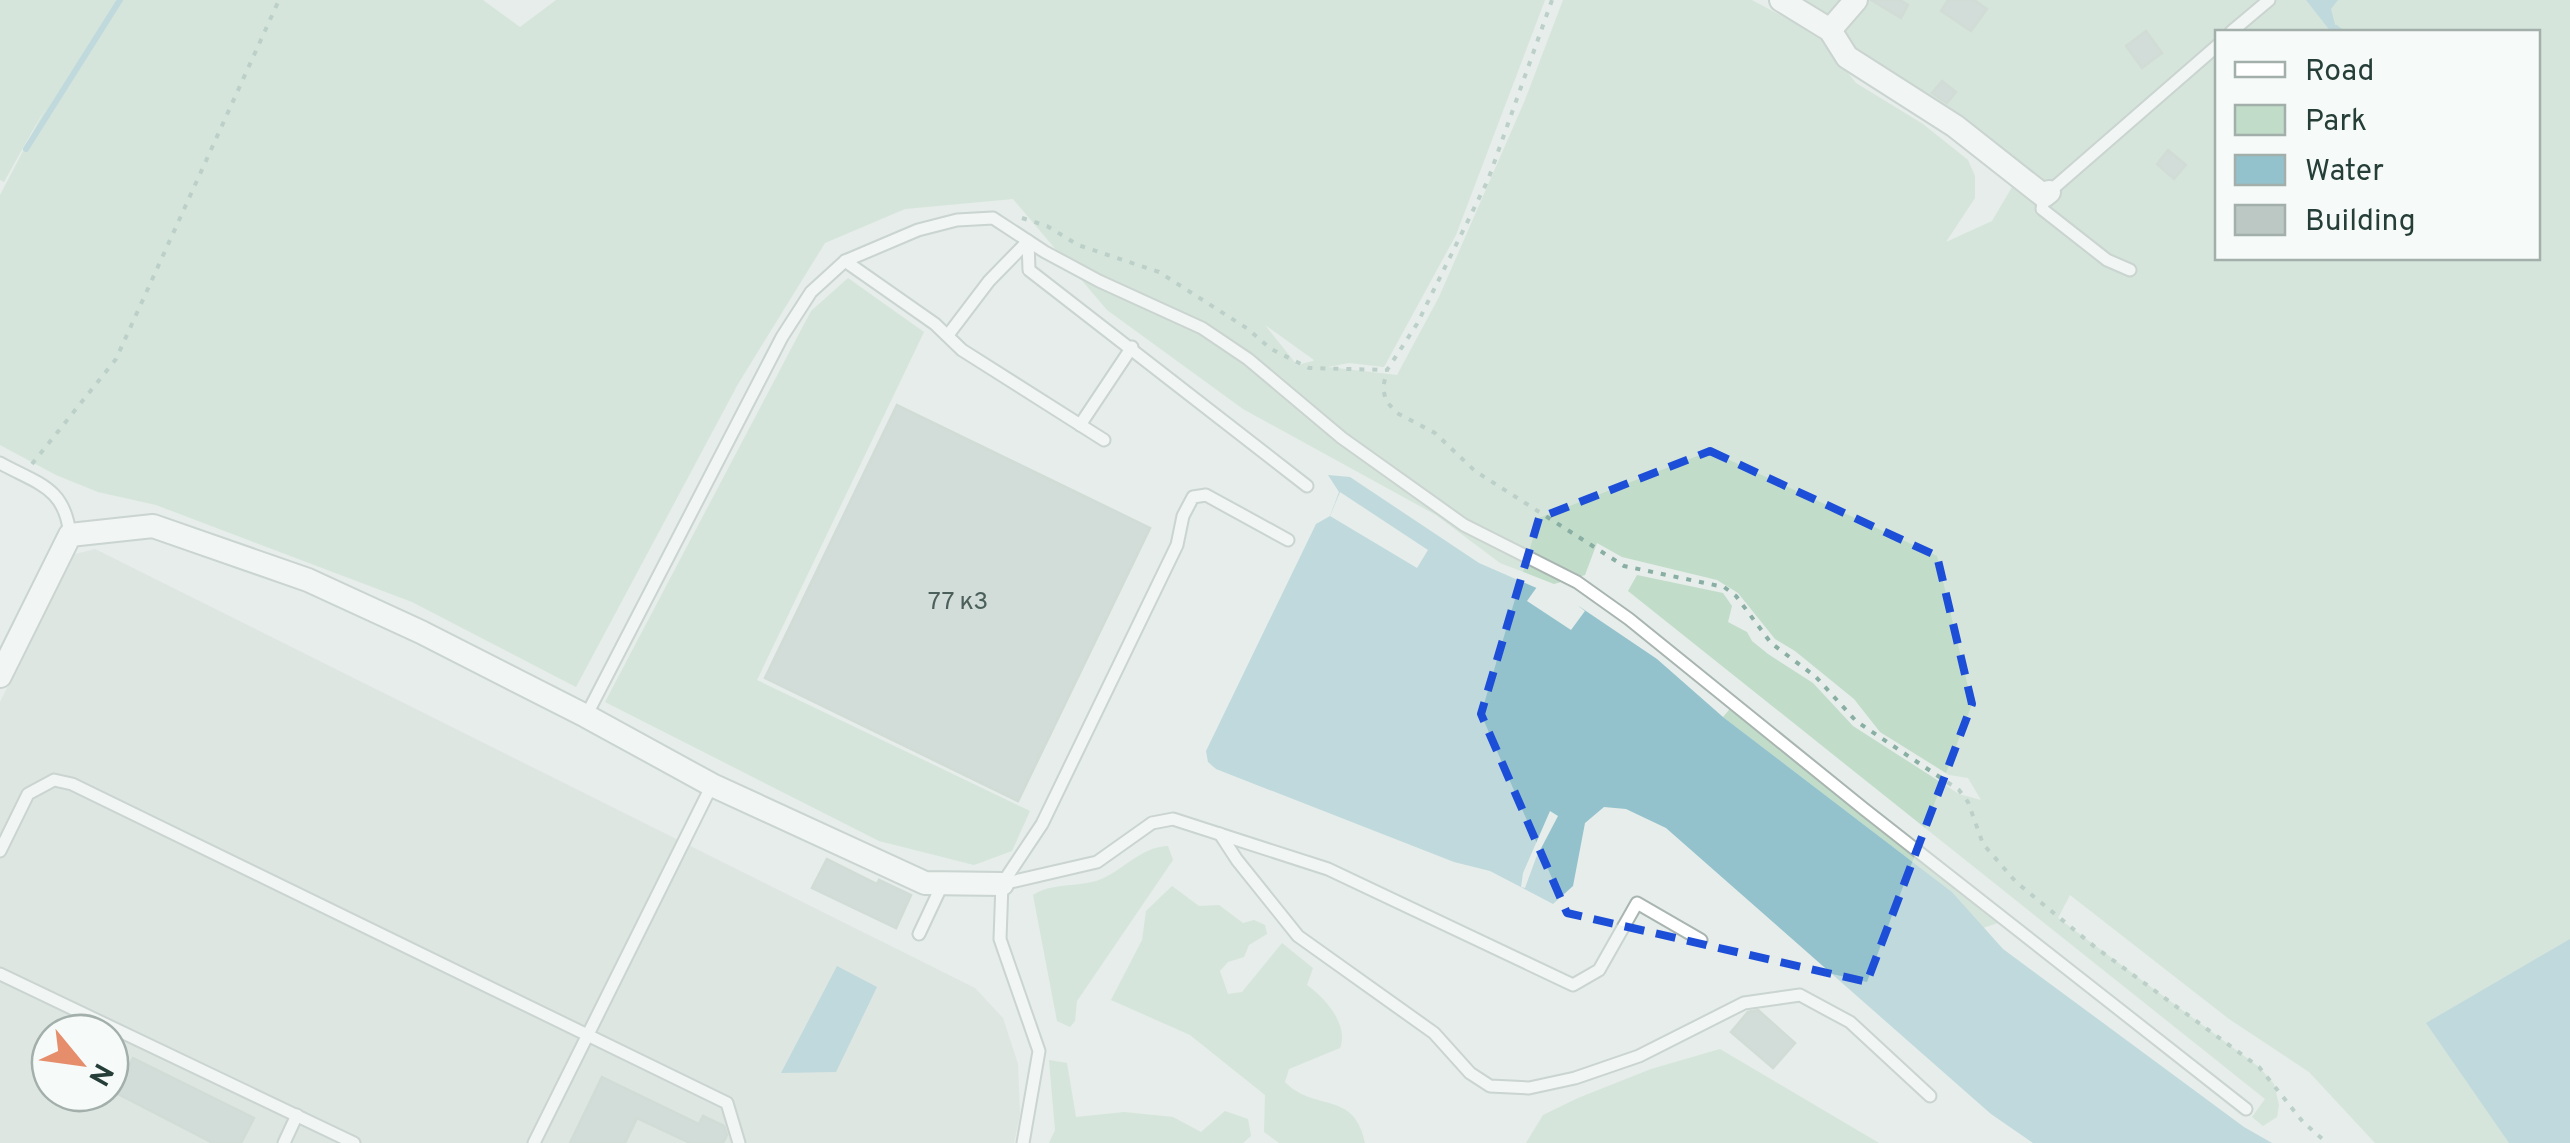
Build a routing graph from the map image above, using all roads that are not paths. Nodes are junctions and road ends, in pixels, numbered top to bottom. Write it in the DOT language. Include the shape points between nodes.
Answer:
graph roads {
  1 [pos="1780,0"];
  2 [pos="1856,0"];
  3 [pos="2269,0"];
  4 [pos="1830,30"];
  5 [pos="2233,30"];
  6 [pos="2215,47"];
  7 [pos="2046,194"];
  8 [pos="1028,241"];
  9 [pos="845,261"];
  10 [pos="2130,270"];
  11 [pos="948,334"];
  12 [pos="1132,348"];
  13 [pos="1080,425"];
  14 [pos="1104,440"];
  15 [pos="0,463"];
  16 [pos="1306,486"];
  17 [pos="70,536"];
  18 [pos="1288,540"];
  19 [pos="0,676"];
  20 [pos="586,716"];
  21 [pos="712,785"];
  22 [pos="1220,834"];
  23 [pos="0,851"];
  24 [pos="1002,884"];
  25 [pos="942,885"];
  26 [pos="919,934"];
  27 [pos="1701,940"];
  28 [pos="0,974"];
  29 [pos="588,1035"];
  30 [pos="1930,1096"];
  31 [pos="2246,1108"];
  32 [pos="297,1115"];
  33 [pos="284,1143"];
  34 [pos="354,1143"];
  35 [pos="534,1143"];
  36 [pos="740,1143"];
  37 [pos="1023,1143"];
  1 -- 4 [label="street"];
  2 -- 4 [label="street"];
  3 -- 5 [label="lane"];
  4 -- 7 [label="street" via="1847,57"];
  6 -- 7 [label="lane"];
  7 -- 10 [label="lane" via="2042,209"];
  8 -- 9 [label="lane" via="993,218 957,220"];
  8 -- 11 [label="lane"];
  8 -- 12 [label="lane" via="1030,270"];
  8 -- 31 [label="lane" via="1202,328 1464,525 1577,582 1630,619"];
  9 -- 11 [label="lane"];
  9 -- 20 [label="lane" via="811,292 782,337"];
  11 -- 13 [label="lane" via="962,350"];
  12 -- 13 [label="lane"];
  12 -- 16 [label="lane"];
  13 -- 14 [label="lane"];
  15 -- 17 [label="lane" via="58,495"];
  17 -- 19 [label="street"];
  17 -- 20 [label="street" via="153,526 308,580"];
  18 -- 24 [label="lane" via="1206,495 1193,497 1177,545 1042,824"];
  20 -- 21 [label="street"];
  21 -- 25 [label="street"];
  21 -- 29 [label="lane"];
  22 -- 24 [label="lane" via="1173,819 1152,823 1097,862"];
  22 -- 27 [label="lane" via="1328,869 1573,985 1599,970 1637,902"];
  22 -- 30 [label="lane" via="1298,936 1434,1033 1490,1086 1530,1088 1576,1078 1639,1056 1744,1003 1800,995 1850,1022"];
  23 -- 29 [label="lane" via="28,794 54,780 72,784"];
  24 -- 25 [label="street"];
  24 -- 37 [label="lane" via="1000,938 1039,1051"];
  25 -- 26 [label="lane"];
  28 -- 32 [label="lane"];
  29 -- 35 [label="lane"];
  29 -- 36 [label="lane" via="727,1103"];
  32 -- 33 [label="lane"];
  32 -- 34 [label="lane"];
}
